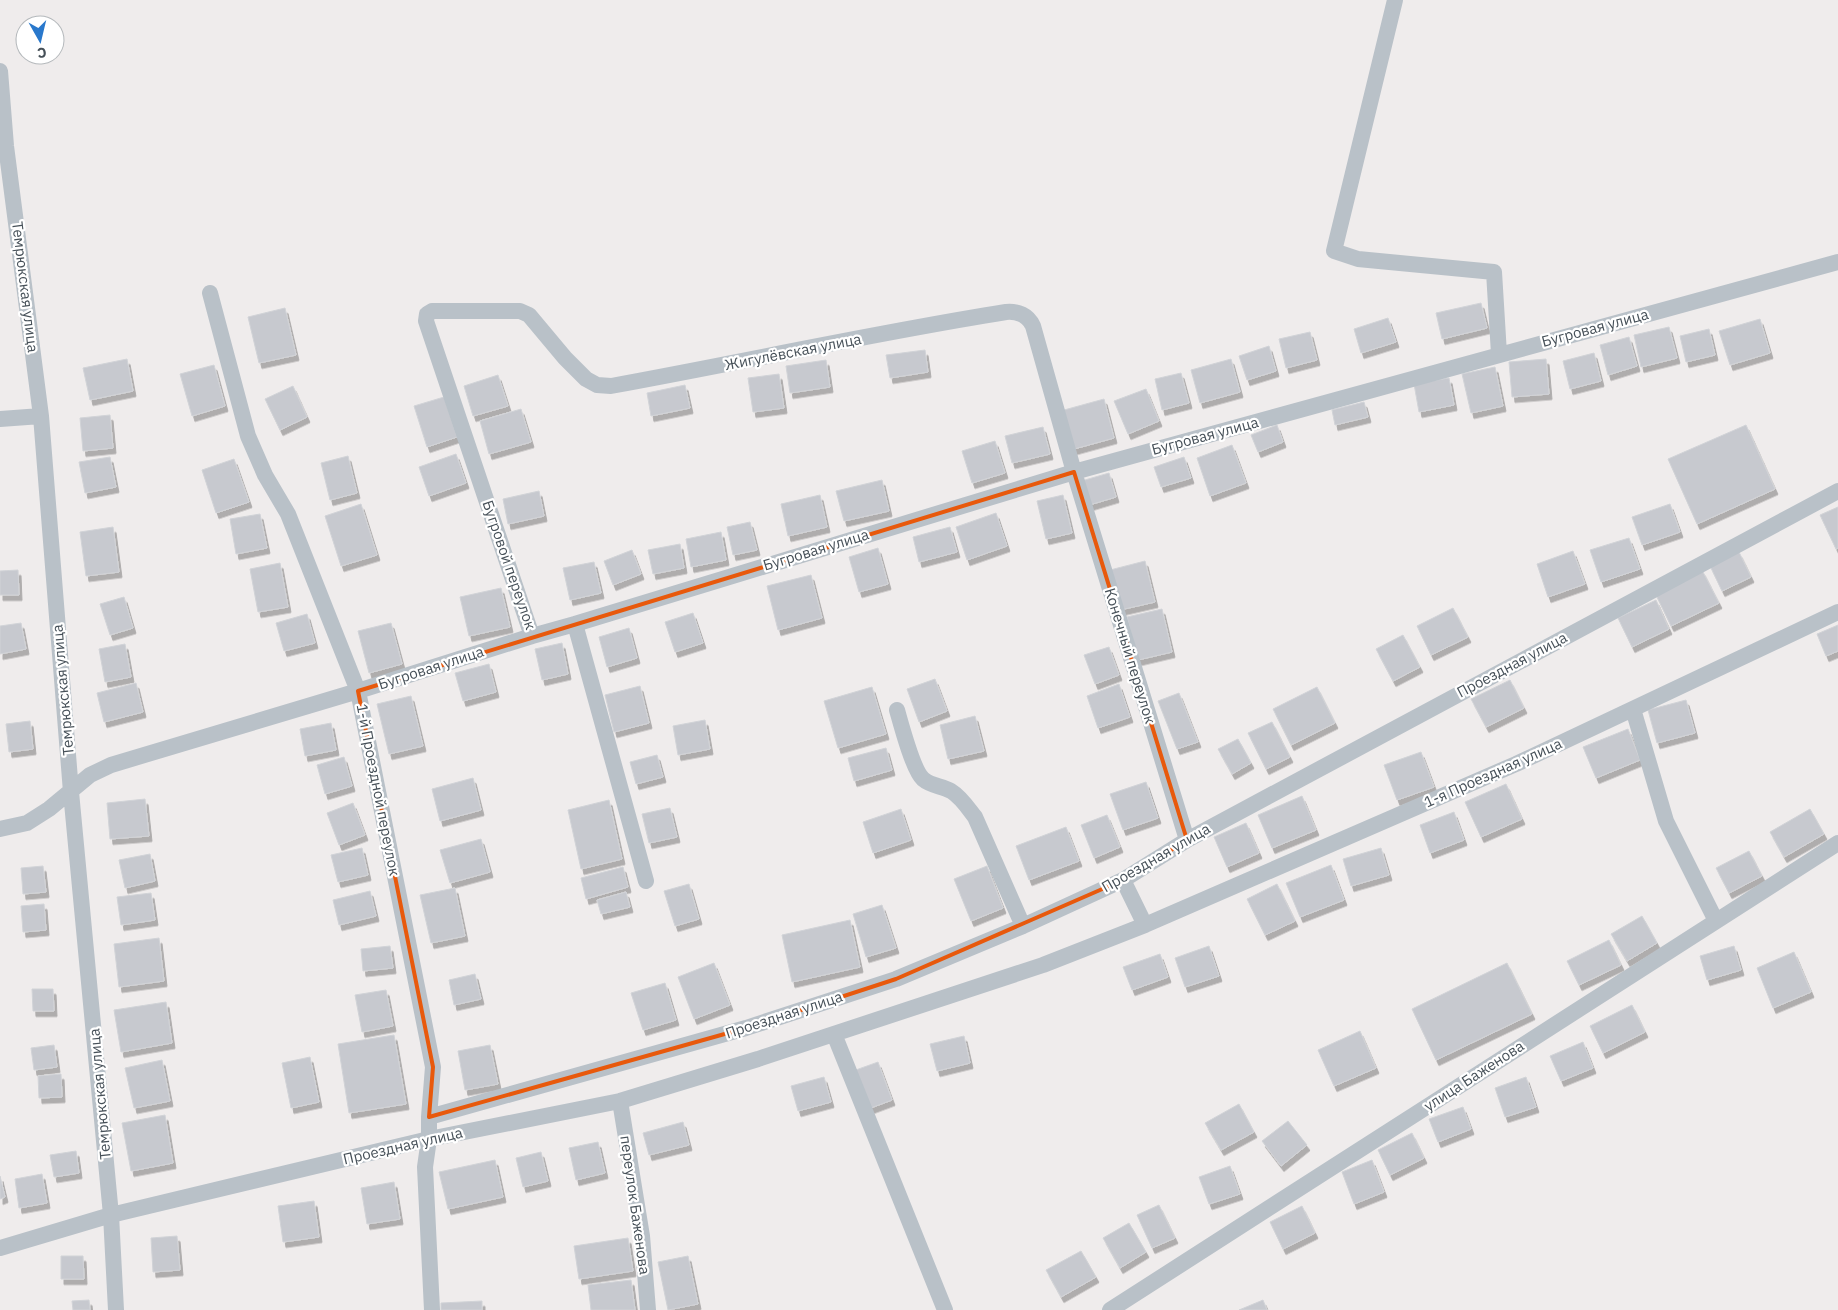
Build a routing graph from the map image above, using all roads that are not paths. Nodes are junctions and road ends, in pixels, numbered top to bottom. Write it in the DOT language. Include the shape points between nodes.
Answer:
graph roads {
  1 [pos="1395,0"];
  2 [pos="0,72"];
  3 [pos="1838,262"];
  4 [pos="210,293"];
  5 [pos="428,314"];
  6 [pos="1499,354"];
  7 [pos="41,416"];
  8 [pos="0,419"];
  9 [pos="1074,472"];
  10 [pos="1838,491"];
  11 [pos="1838,612"];
  12 [pos="575,624"];
  13 [pos="532,636"];
  14 [pos="358,691"];
  15 [pos="1633,709"];
  16 [pos="897,710"];
  17 [pos="71,792"];
  18 [pos="0,829"];
  19 [pos="1187,840"];
  20 [pos="1838,843"];
  21 [pos="1123,880"];
  22 [pos="646,881"];
  23 [pos="1716,921"];
  24 [pos="1145,925"];
  25 [pos="1023,926"];
  26 [pos="834,1034"];
  27 [pos="620,1101"];
  28 [pos="429,1117"];
  29 [pos="429,1139"];
  30 [pos="111,1215"];
  31 [pos="0,1248"];
  32 [pos="116,1310"];
  33 [pos="432,1310"];
  34 [pos="648,1310"];
  35 [pos="945,1310"];
  36 [pos="1110,1310"];
  1 -- 6 [label="street" via="1334,251 1358,259 1494,272"];
  2 -- 7 [label="street, Темрюкская улица" via="6,146"];
  3 -- 6 [label="street, Бугровая улица"];
  4 -- 14 [label="street, 1-й Проездной переулок" via="248,436 265,475 288,514"];
  5 -- 9 [label="street, Жигулёвская улица" via="438,310 520,311 529,315 586,379 611,386 920,326 1014,312 1022,314 1033,326"];
  5 -- 13 [label="street, Бугровой переулок" via="426,322"];
  6 -- 9 [label="street, Бугровая улица"];
  7 -- 8 [label="street"];
  7 -- 17 [label="street, Темрюкская улица"];
  9 -- 12 [label="street, Бугровая улица"];
  9 -- 19 [label="street, Конечный переулок"];
  10 -- 19 [label="street, Проездная улица"];
  11 -- 15 [label="street, 1-я Проездная улица"];
  12 -- 13 [label="street, Бугровой переулок"];
  12 -- 22 [label="street"];
  13 -- 14 [label="street, Бугровая улица"];
  14 -- 17 [label="street, Бугровая улица" via="111,765 90,775"];
  14 -- 28 [label="street, 1-й Проездной переулок" via="433,1067"];
  15 -- 23 [label="street" via="1666,821"];
  15 -- 24 [label="street, 1-я Проездная улица" via="1516,764"];
  16 -- 25 [label="street" via="921,777 952,791 975,817"];
  17 -- 18 [label="street" via="26,822"];
  17 -- 30 [label="street, Темрюкская улица"];
  19 -- 21 [label="street, Проездная улица"];
  20 -- 23 [label="street, улица Баженова"];
  21 -- 24 [label="street"];
  21 -- 25 [label="street, Проездная улица"];
  23 -- 36 [label="street, улица Баженова"];
  24 -- 26 [label="street, Проездная улица" via="1043,965"];
  25 -- 28 [label="street, Проездная улица" via="896,979 746,1028"];
  26 -- 27 [label="street, Проездная улица"];
  26 -- 35 [label="street"];
  27 -- 29 [label="street, Проездная улица"];
  27 -- 34 [label="street, переулок Баженова" via="642,1236"];
  28 -- 29 [label="street, 1-й Проездной переулок"];
  29 -- 30 [label="street, Проездная улица"];
  29 -- 33 [label="street, 1-й Проездной переулок" via="425,1167"];
  30 -- 31 [label="street, Проездная улица"];
  30 -- 32 [label="street, Темрюкская улица"];
}
